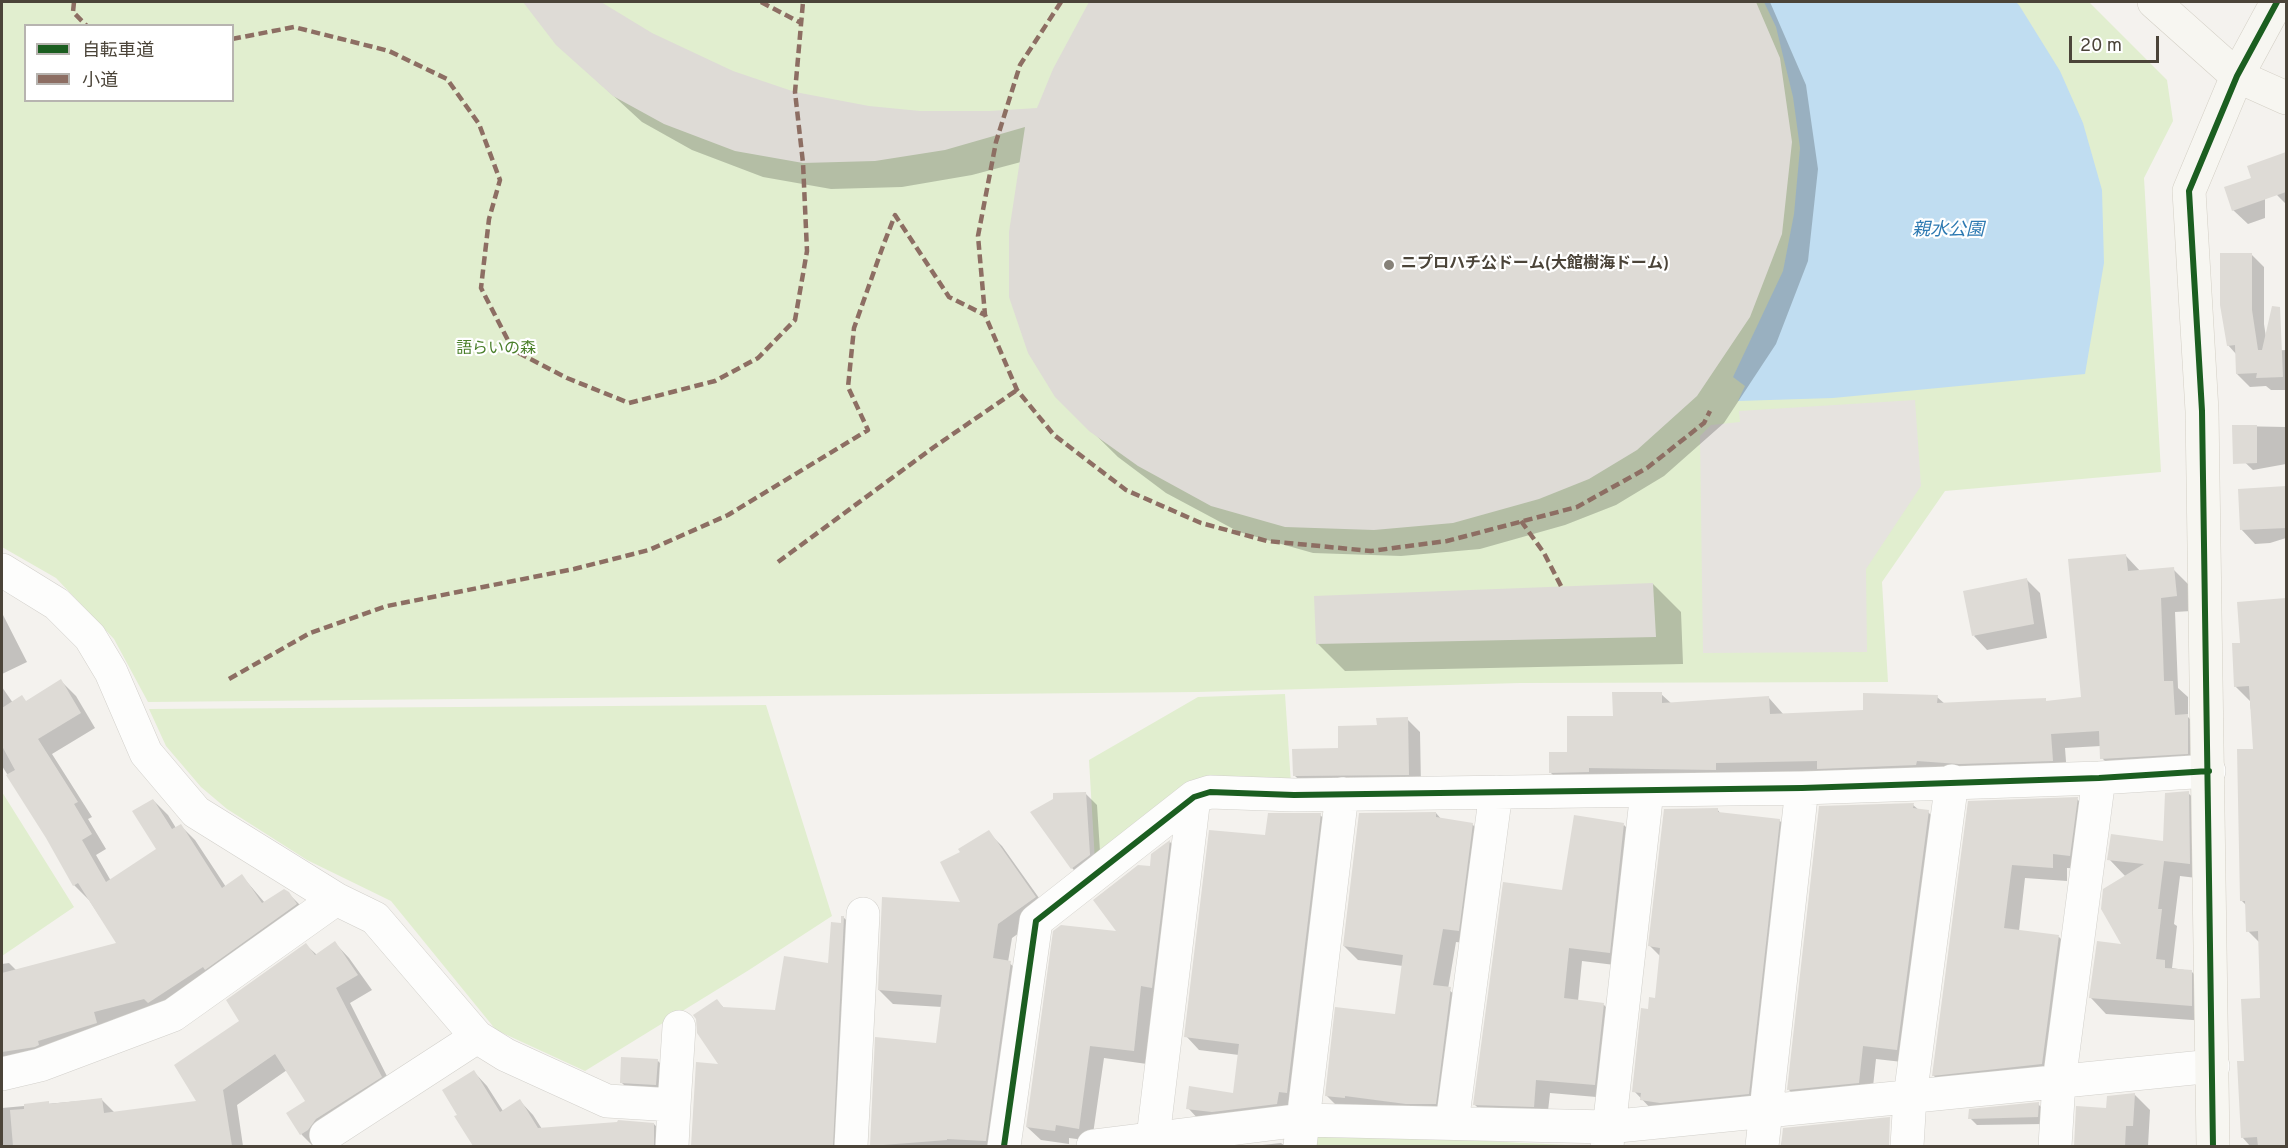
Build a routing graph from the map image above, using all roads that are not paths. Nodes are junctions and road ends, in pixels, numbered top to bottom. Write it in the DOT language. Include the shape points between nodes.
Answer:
graph roads {
  1 [pos="2154,2"];
  2 [pos="2277,2"];
  3 [pos="2237,76"];
  4 [pos="2286,98"];
  5 [pos="2,570"];
  6 [pos="2209,771"];
  7 [pos="2099,778"];
  8 [pos="1952,782"];
  9 [pos="1802,788"];
  10 [pos="1647,791"];
  11 [pos="1496,792"];
  12 [pos="1342,794"];
  13 [pos="1194,797"];
  14 [pos="336,899"];
  15 [pos="863,914"];
  16 [pos="680,1027"];
  17 [pos="477,1036"];
  18 [pos="2213,1066"];
  19 [pos="2,1074"];
  20 [pos="2059,1082"];
  21 [pos="1910,1097"];
  22 [pos="674,1105"];
  23 [pos="1764,1113"];
  24 [pos="1452,1124"];
  25 [pos="1301,1133"];
  26 [pos="326,1135"];
  27 [pos="1607,1137"];
  28 [pos="1153,1142"];
  29 [pos="672,1146"];
  30 [pos="851,1146"];
  31 [pos="1004,1146"];
  32 [pos="1093,1146"];
  33 [pos="1762,1146"];
  34 [pos="1907,1146"];
  35 [pos="2055,1146"];
  36 [pos="2213,1146"];
  1 -- 3 [label="street"];
  2 -- 3 [label="street"];
  3 -- 4 [label="street"];
  3 -- 6 [label="street" via="2189,191 2202,411"];
  5 -- 14 [label="street" via="57,604 90,637 111,672 146,753 196,812"];
  6 -- 7 [label="street"];
  6 -- 18 [label="street"];
  7 -- 8 [label="street"];
  7 -- 20 [label="street"];
  8 -- 9 [label="street"];
  8 -- 21 [label="street"];
  9 -- 10 [label="street"];
  9 -- 23 [label="street"];
  10 -- 11 [label="street"];
  10 -- 27 [label="street"];
  11 -- 12 [label="street"];
  11 -- 24 [label="street"];
  12 -- 13 [label="street" via="1210,792"];
  12 -- 25 [label="street"];
  13 -- 28 [label="street"];
  13 -- 31 [label="street" via="1036,921"];
  14 -- 17 [label="street" via="375,918"];
  14 -- 19 [label="street" via="173,1016 40,1065"];
  15 -- 30 [label="street"];
  16 -- 22 [label="street"];
  17 -- 22 [label="street" via="506,1055 607,1101"];
  17 -- 26 [label="street"];
  18 -- 20 [label="street"];
  18 -- 36 [label="street"];
  20 -- 21 [label="street"];
  20 -- 35 [label="street"];
  21 -- 23 [label="street"];
  21 -- 34 [label="street"];
  22 -- 29 [label="street"];
  23 -- 27 [label="street"];
  23 -- 33 [label="street"];
  24 -- 25 [label="street"];
  24 -- 27 [label="street"];
  25 -- 28 [label="street"];
  28 -- 32 [label="street"];
}
